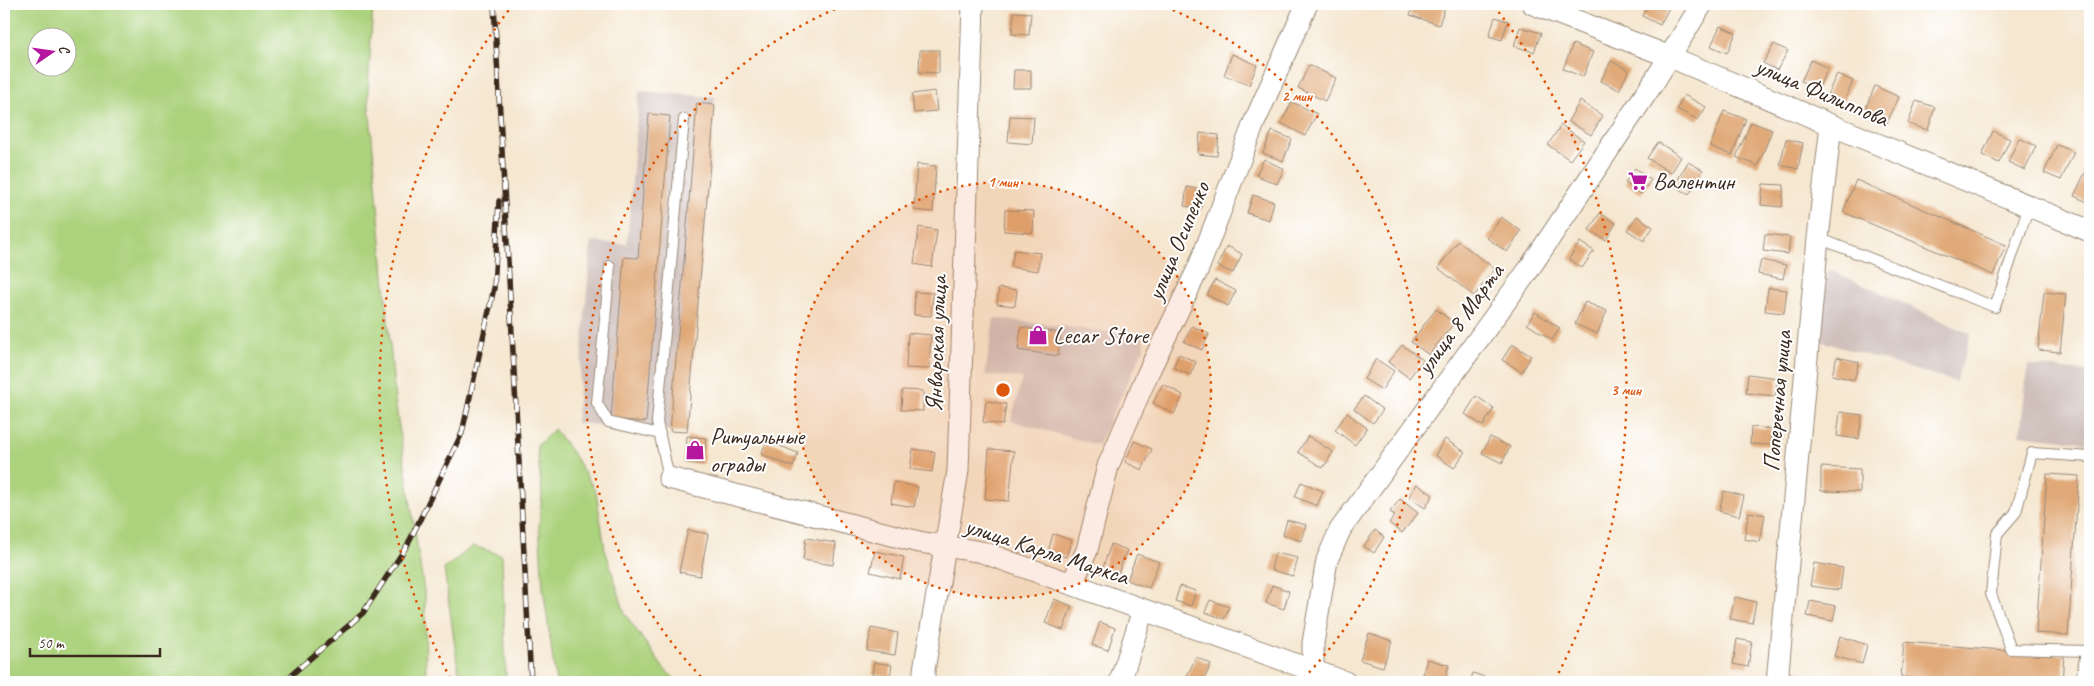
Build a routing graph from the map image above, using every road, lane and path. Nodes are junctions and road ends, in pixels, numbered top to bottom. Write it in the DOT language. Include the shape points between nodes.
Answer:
graph roads {
  1 [pos="973,4"];
  2 [pos="1307,4"];
  3 [pos="1533,4"];
  4 [pos="1702,4"];
  5 [pos="1668,56"];
  6 [pos="684,119"];
  7 [pos="1831,126"];
  8 [pos="2029,206"];
  9 [pos="2090,231"];
  10 [pos="1818,238"];
  11 [pos="610,266"];
  12 [pos="660,434"];
  13 [pos="2090,457"];
  14 [pos="669,478"];
  15 [pos="947,546"];
  16 [pos="1072,584"];
  17 [pos="1143,610"];
  18 [pos="2088,651"];
  19 [pos="1313,677"];
  20 [pos="1778,678"];
  21 [pos="924,682"];
  22 [pos="1120,682"];
  23 [pos="1345,682"];
  24 [pos="1798,682"];
  25 [pos="2081,682"];
  1 -- 15 [label="street, Январская улица" via="958,471"];
  2 -- 16 [label="street, улица Осипенко" via="1254,123 1198,269 1108,466 1087,550"];
  3 -- 5 [label="street, улица Филиппова"];
  4 -- 5 [label="street, улица 8 Марта"];
  5 -- 7 [label="street, улица Филиппова"];
  5 -- 19 [label="street, улица 8 Марта" via="1527,272 1340,530 1327,560 1313,643"];
  6 -- 12 [label="lane" via="657,422"];
  7 -- 8 [label="street, улица Филиппова"];
  7 -- 10 [label="street, Поперечная улица"];
  8 -- 9 [label="street, улица Филиппова"];
  8 -- 10 [label="lane" via="1995,307"];
  10 -- 20 [label="street, Поперечная улица"];
  11 -- 12 [label="lane" via="597,403 608,422"];
  12 -- 14 [label="lane"];
  13 -- 18 [label="lane" via="2032,453 2016,512 1997,534 1991,594 2011,649"];
  14 -- 15 [label="street, улица Карла Маркса" via="919,542"];
  15 -- 16 [label="street, улица Карла Маркса" via="982,552"];
  15 -- 21 [label="street, Январская улица"];
  16 -- 17 [label="street, улица Карла Маркса"];
  17 -- 19 [label="street, улица Карла Маркса"];
  17 -- 22 [label="street"];
  18 -- 25 [label="lane"];
  19 -- 23 [label="street, улица Карла Маркса"];
  20 -- 24 [label="lane"];
}
